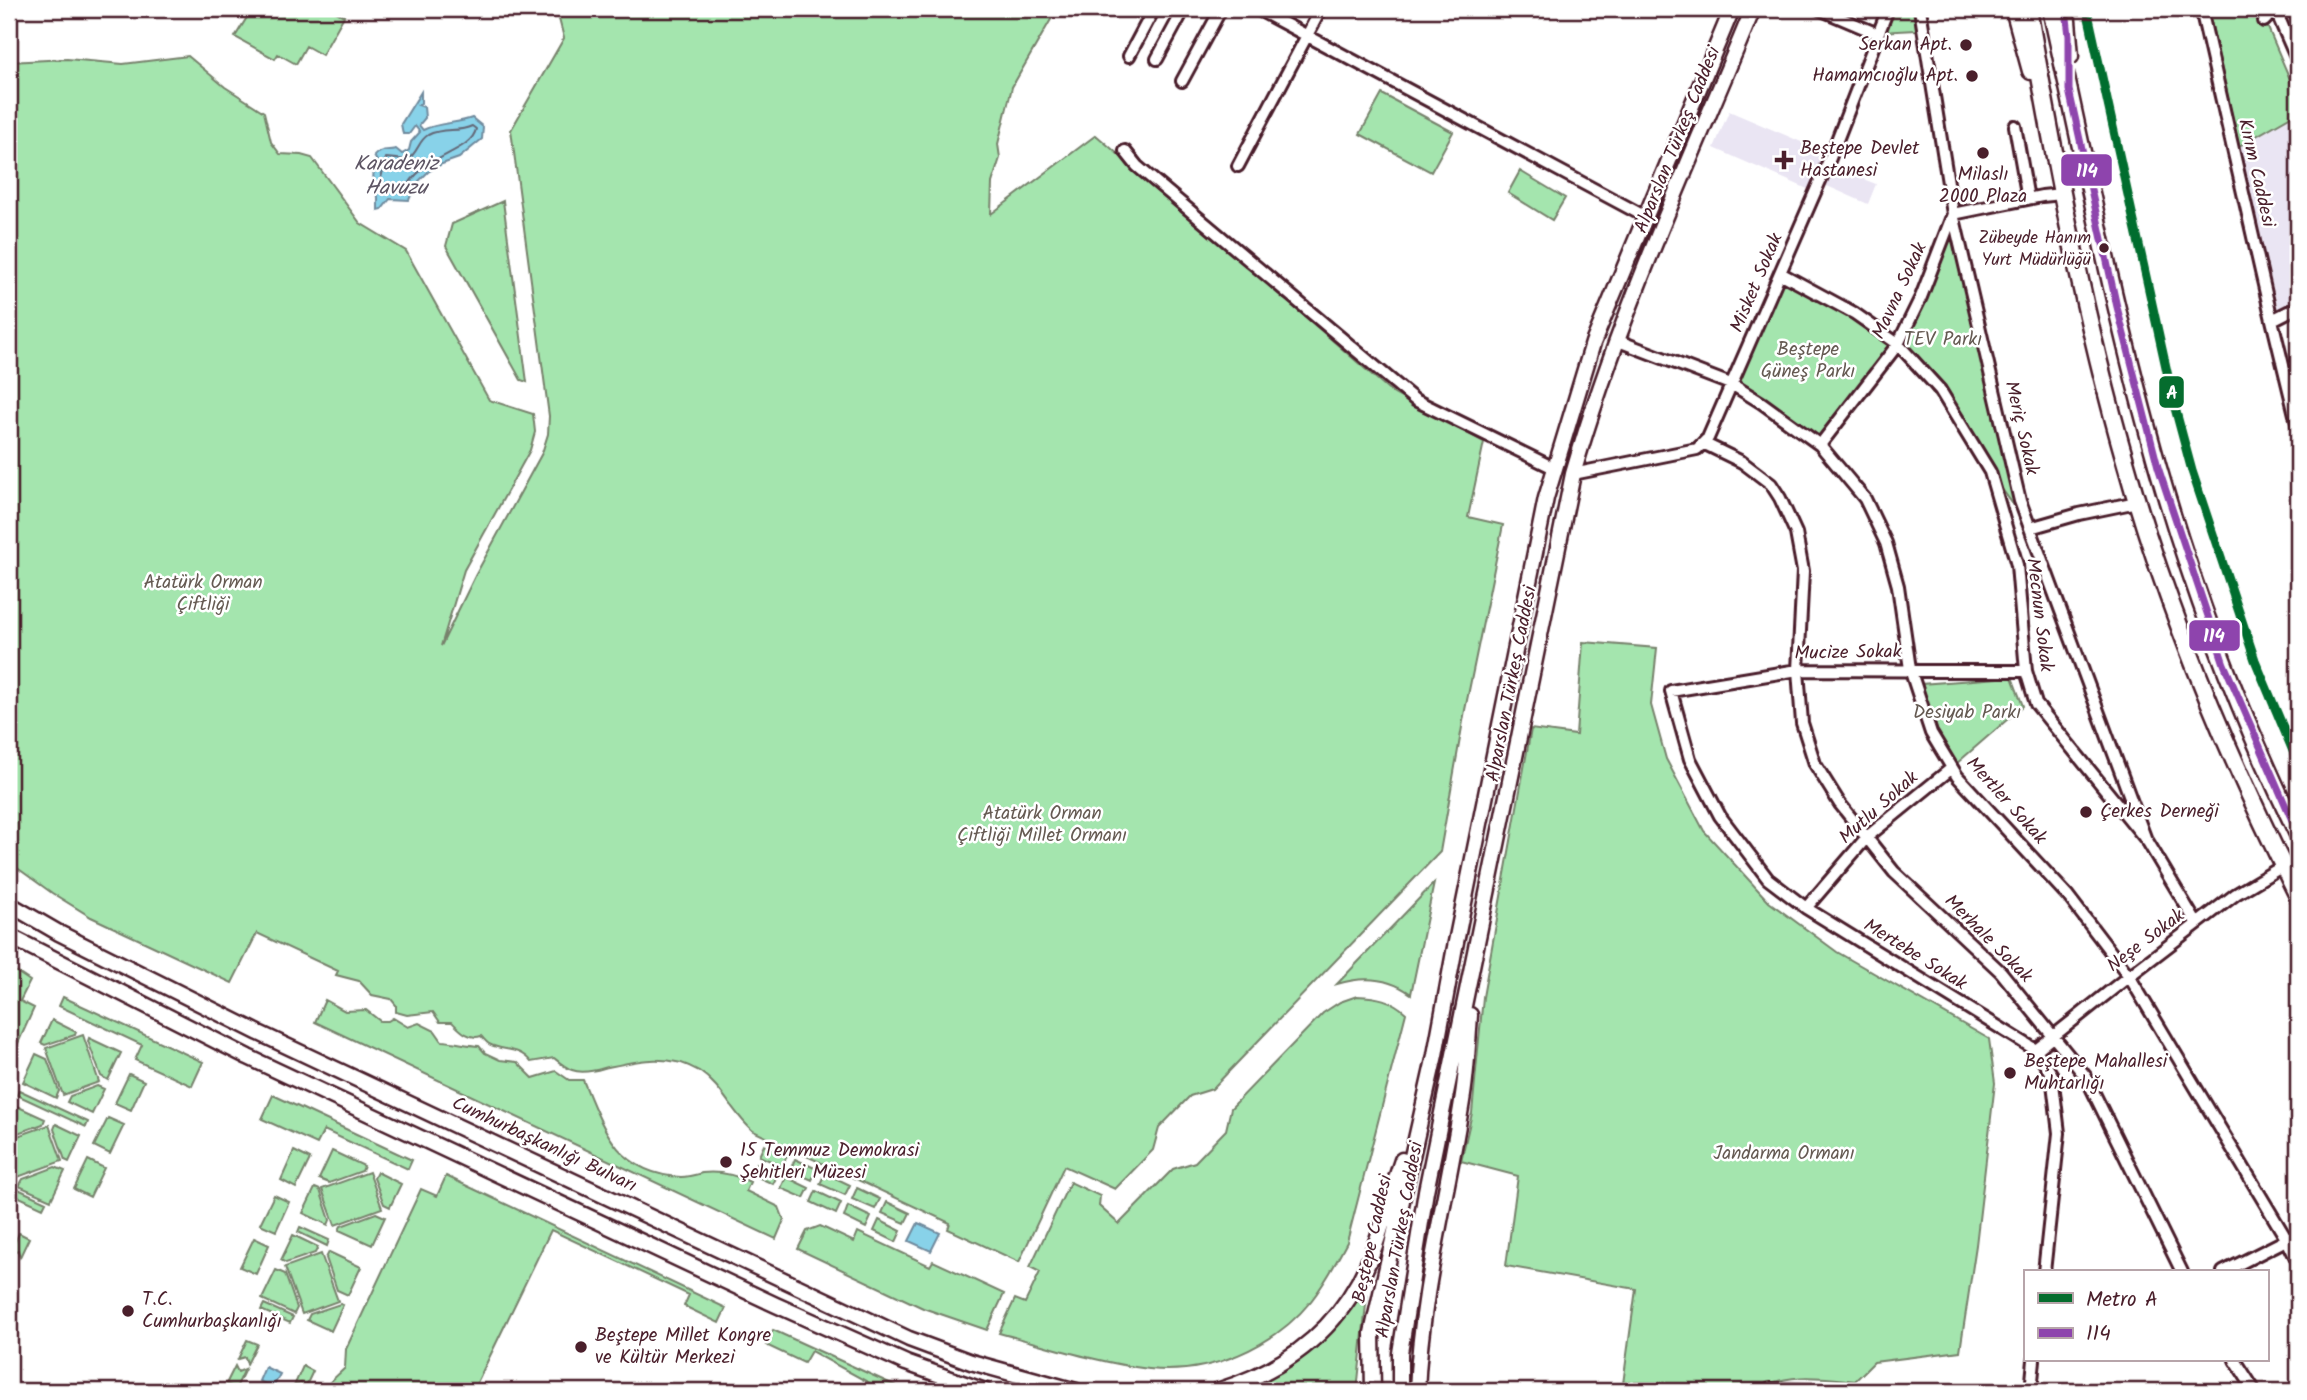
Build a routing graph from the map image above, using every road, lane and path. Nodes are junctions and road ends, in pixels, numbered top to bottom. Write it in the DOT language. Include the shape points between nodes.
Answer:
graph roads {
  1 [pos="1154,9"];
  2 [pos="1184,9"];
  3 [pos="1221,9"];
  4 [pos="1257,9"];
  5 [pos="1321,9"];
  6 [pos="1732,9"];
  7 [pos="1753,9"];
  8 [pos="1819,9"];
  9 [pos="1888,9"];
  10 [pos="1920,9"];
  11 [pos="2014,9"];
  12 [pos="2028,9"];
  13 [pos="2051,9"];
  14 [pos="2066,9"];
  15 [pos="2201,9"];
  16 [pos="2276,9"];
  17 [pos="2264,21"];
  18 [pos="1878,34"];
  19 [pos="1308,35"];
  20 [pos="1129,56"];
  21 [pos="1157,59"];
  22 [pos="2298,62"];
  23 [pos="1182,81"];
  24 [pos="2069,90"];
  25 [pos="2015,126"];
  26 [pos="2049,126"];
  27 [pos="1125,151"];
  28 [pos="1238,166"];
  29 [pos="2062,194"];
  30 [pos="2028,199"];
  31 [pos="1953,214"];
  32 [pos="1644,216"];
  33 [pos="1780,273"];
  34 [pos="2298,307"];
  35 [pos="2272,320"];
  36 [pos="1616,340"];
  37 [pos="1898,344"];
  38 [pos="2298,371"];
  39 [pos="2286,377"];
  40 [pos="1733,385"];
  41 [pos="2298,427"];
  42 [pos="1703,443"];
  43 [pos="1820,445"];
  44 [pos="1554,468"];
  45 [pos="1573,474"];
  46 [pos="2137,502"];
  47 [pos="2030,528"];
  48 [pos="1910,669"];
  49 [pos="1798,670"];
  50 [pos="2026,671"];
  51 [pos="1671,691"];
  52 [pos="1952,768"];
  53 [pos="2298,834"];
  54 [pos="1867,837"];
  55 [pos="2146,840"];
  56 [pos="2283,866"];
  57 [pos="2298,896"];
  58 [pos="9,904"];
  59 [pos="1806,908"];
  60 [pos="2197,924"];
  61 [pos="9,936"];
  62 [pos="1474,962"];
  63 [pos="2129,976"];
  64 [pos="2053,1035"];
  65 [pos="2036,1050"];
  66 [pos="1435,1055"];
  67 [pos="2298,1234"];
  68 [pos="2287,1240"];
  69 [pos="2298,1262"];
  70 [pos="2044,1270"];
  71 [pos="2181,1270"];
  72 [pos="2227,1270"];
  73 [pos="2034,1362"];
  74 [pos="2236,1362"];
  75 [pos="2253,1388"];
  76 [pos="1070,1390"];
  77 [pos="985,1391"];
  78 [pos="1091,1391"];
  79 [pos="1216,1391"];
  80 [pos="1373,1391"];
  81 [pos="1400,1391"];
  82 [pos="1417,1391"];
  83 [pos="1766,1391"];
  84 [pos="1867,1391"];
  85 [pos="2031,1391"];
  1 -- 20 [label="street"];
  2 -- 21 [label="street"];
  3 -- 23 [label="street"];
  4 -- 19 [label="street"];
  5 -- 19 [label="street"];
  6 -- 32 [label="main road, Alparslan Türkeş Caddesi"];
  7 -- 36 [label="main road, Alparslan Türkeş Caddesi"];
  8 -- 18 [label="street"];
  9 -- 18 [label="street, Misket Sokak"];
  10 -- 31 [label="street, Meriç Sokak"];
  11 -- 26 [label="highway"];
  12 -- 26 [label="highway"];
  13 -- 24 [label="highway"];
  14 -- 24 [label="highway"];
  15 -- 35 [label="street, Kırım Caddesi"];
  16 -- 17 [label="street"];
  16 -- 22 [label="street"];
  18 -- 33 [label="street, Misket Sokak"];
  19 -- 28 [label="street"];
  19 -- 32 [label="street"];
  24 -- 53 [label="highway" via="2123,331 2170,508 2224,664"];
  25 -- 30 [label="street"];
  26 -- 29 [label="highway"];
  27 -- 44 [label="street" via="1137,166 1415,400"];
  29 -- 30 [label="street"];
  29 -- 46 [label="highway"];
  30 -- 31 [label="street"];
  31 -- 37 [label="street, Mavna Sokak"];
  31 -- 47 [label="street, Meriç Sokak"];
  32 -- 44 [label="main road, Alparslan Türkeş Caddesi" via="1593,343"];
  33 -- 37 [label="street, Mecnun Sokak" via="1854,313"];
  33 -- 40 [label="street, Misket Sokak"];
  34 -- 35 [label="street"];
  35 -- 39 [label="street, Kırım Caddesi"];
  36 -- 40 [label="street, Mertler Sokak"];
  36 -- 45 [label="main road, Alparslan Türkeş Caddesi"];
  37 -- 43 [label="street, Mavna Sokak"];
  37 -- 50 [label="street, Mecnun Sokak" via="1940,390 1990,472 2017,565"];
  38 -- 39 [label="street"];
  39 -- 41 [label="street, Kırım Caddesi"];
  40 -- 42 [label="street, Misket Sokak"];
  40 -- 43 [label="street, Mertler Sokak"];
  42 -- 45 [label="street" via="1697,449"];
  42 -- 49 [label="street, Merhale Sokak" via="1742,462 1770,484 1796,533 1802,571"];
  43 -- 48 [label="street, Mertler Sokak" via="1865,499 1886,543 1898,586"];
  44 -- 66 [label="main road, Alparslan Türkeş Caddesi"];
  45 -- 62 [label="main road, Alparslan Türkeş Caddesi"];
  46 -- 47 [label="street"];
  46 -- 56 [label="highway" via="2206,695"];
  47 -- 55 [label="street, Meriç Sokak"];
  48 -- 49 [label="street, Mucize Sokak"];
  48 -- 50 [label="street, Mucize Sokak"];
  48 -- 52 [label="street, Mertler Sokak" via="1931,733"];
  49 -- 51 [label="street, Mucize Sokak"];
  49 -- 54 [label="street, Merhale Sokak" via="1802,723 1815,764"];
  50 -- 55 [label="street, Mecnun Sokak" via="2036,704"];
  51 -- 59 [label="street, Mertebe Sokak" via="1690,759 1720,816 1768,879"];
  52 -- 54 [label="street, Mutlu Sokak"];
  52 -- 63 [label="street, Mertler Sokak" via="2068,896"];
  54 -- 59 [label="street, Mutlu Sokak"];
  54 -- 64 [label="street, Merhale Sokak" via="1894,872 2001,972"];
  55 -- 60 [label="street, Mecnun Sokak"];
  56 -- 57 [label="highway"];
  56 -- 60 [label="street, Neşe Sokak"];
  58 -- 76 [label="main road, Cumhurbaşkanlığı Bulvarı" via="259,1033 909,1339"];
  59 -- 65 [label="street, Mertebe Sokak"];
  60 -- 63 [label="street, Neşe Sokak"];
  61 -- 77 [label="main road" via="248,1057 788,1311 906,1363"];
  62 -- 81 [label="main road, Alparslan Türkeş Caddesi" via="1426,1191 1400,1353"];
  62 -- 82 [label="main road" via="1464,1093 1419,1342"];
  63 -- 64 [label="street, Neşe Sokak"];
  63 -- 68 [label="street, Mertler Sokak"];
  64 -- 65 [label="street, Neşe Sokak"];
  64 -- 71 [label="street, Merhale Sokak" via="2086,1077"];
  65 -- 70 [label="street, Mertebe Sokak" via="2052,1075 2059,1133"];
  66 -- 79 [label="main road" via="1373,1250 1345,1302 1325,1329 1280,1365"];
  66 -- 80 [label="main road, Beştepe Caddesi" via="1372,1333"];
  67 -- 68 [label="street"];
  68 -- 69 [label="street, Mertler Sokak"];
  68 -- 72 [label="street"];
  73 -- 85 [label="street"];
  74 -- 75 [label="street"];
  76 -- 78 [label="main road, Cumhurbaşkanlığı Bulvarı"];
  83 -- 84 [label="street"];
}
